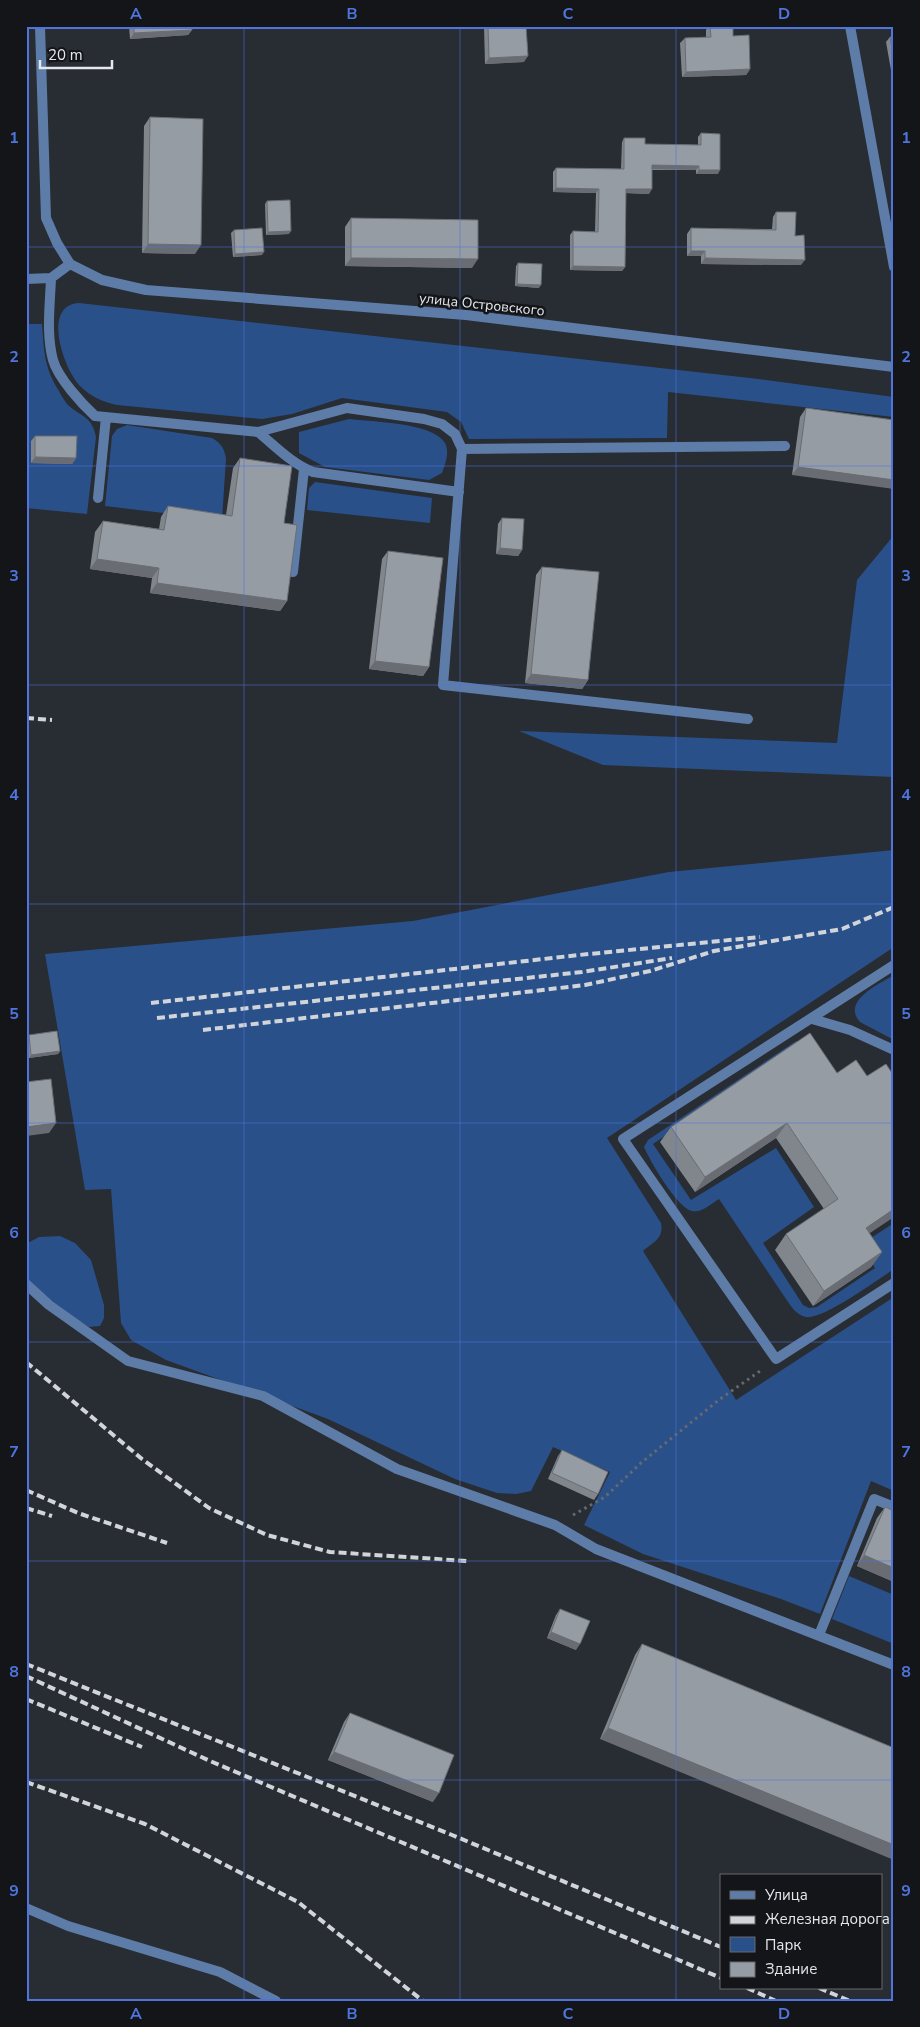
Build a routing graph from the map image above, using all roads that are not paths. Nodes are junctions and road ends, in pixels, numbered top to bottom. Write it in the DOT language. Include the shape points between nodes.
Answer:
graph roads {
  1 [pos="40,26"];
  2 [pos="850,26"];
  3 [pos="70,264"];
  4 [pos="894,267"];
  5 [pos="51,278"];
  6 [pos="26,279"];
  7 [pos="894,367"];
  8 [pos="106,417"];
  9 [pos="258,432"];
  10 [pos="785,446"];
  11 [pos="462,450"];
  12 [pos="304,469"];
  13 [pos="459,492"];
  14 [pos="98,498"];
  15 [pos="293,572"];
  16 [pos="748,719"];
  17 [pos="894,965"];
  18 [pos="812,1019"];
  19 [pos="894,1050"];
  20 [pos="894,1282"];
  21 [pos="26,1284"];
  22 [pos="894,1507"];
  23 [pos="818,1634"];
  24 [pos="894,1665"];
  25 [pos="26,1908"];
  26 [pos="276,2001"];
  1 -- 3 [label="street" via="46,218 56,243"];
  2 -- 4 [label="street"];
  3 -- 5 [label="street"];
  3 -- 7 [label="street, улица Островского" via="102,280 146,290 466,315"];
  5 -- 6 [label="street"];
  5 -- 8 [label="street" via="49,324 53,362 76,398 95,416"];
  8 -- 9 [label="street"];
  8 -- 14 [label="street"];
  9 -- 11 [label="street" via="347,408 442,424 455,434"];
  9 -- 12 [label="street"];
  10 -- 11 [label="street"];
  11 -- 13 [label="street"];
  12 -- 13 [label="street"];
  12 -- 15 [label="street"];
  13 -- 16 [label="street" via="442,685"];
  17 -- 18 [label="street"];
  18 -- 19 [label="street" via="850,1030"];
  18 -- 20 [label="street" via="623,1139 776,1360"];
  21 -- 23 [label="street" via="49,1305 128,1361 263,1396 396,1469 554,1525 596,1549"];
  22 -- 23 [label="street" via="874,1499"];
  23 -- 24 [label="street"];
  25 -- 26 [label="street" via="68,1926 220,1972"];
}
